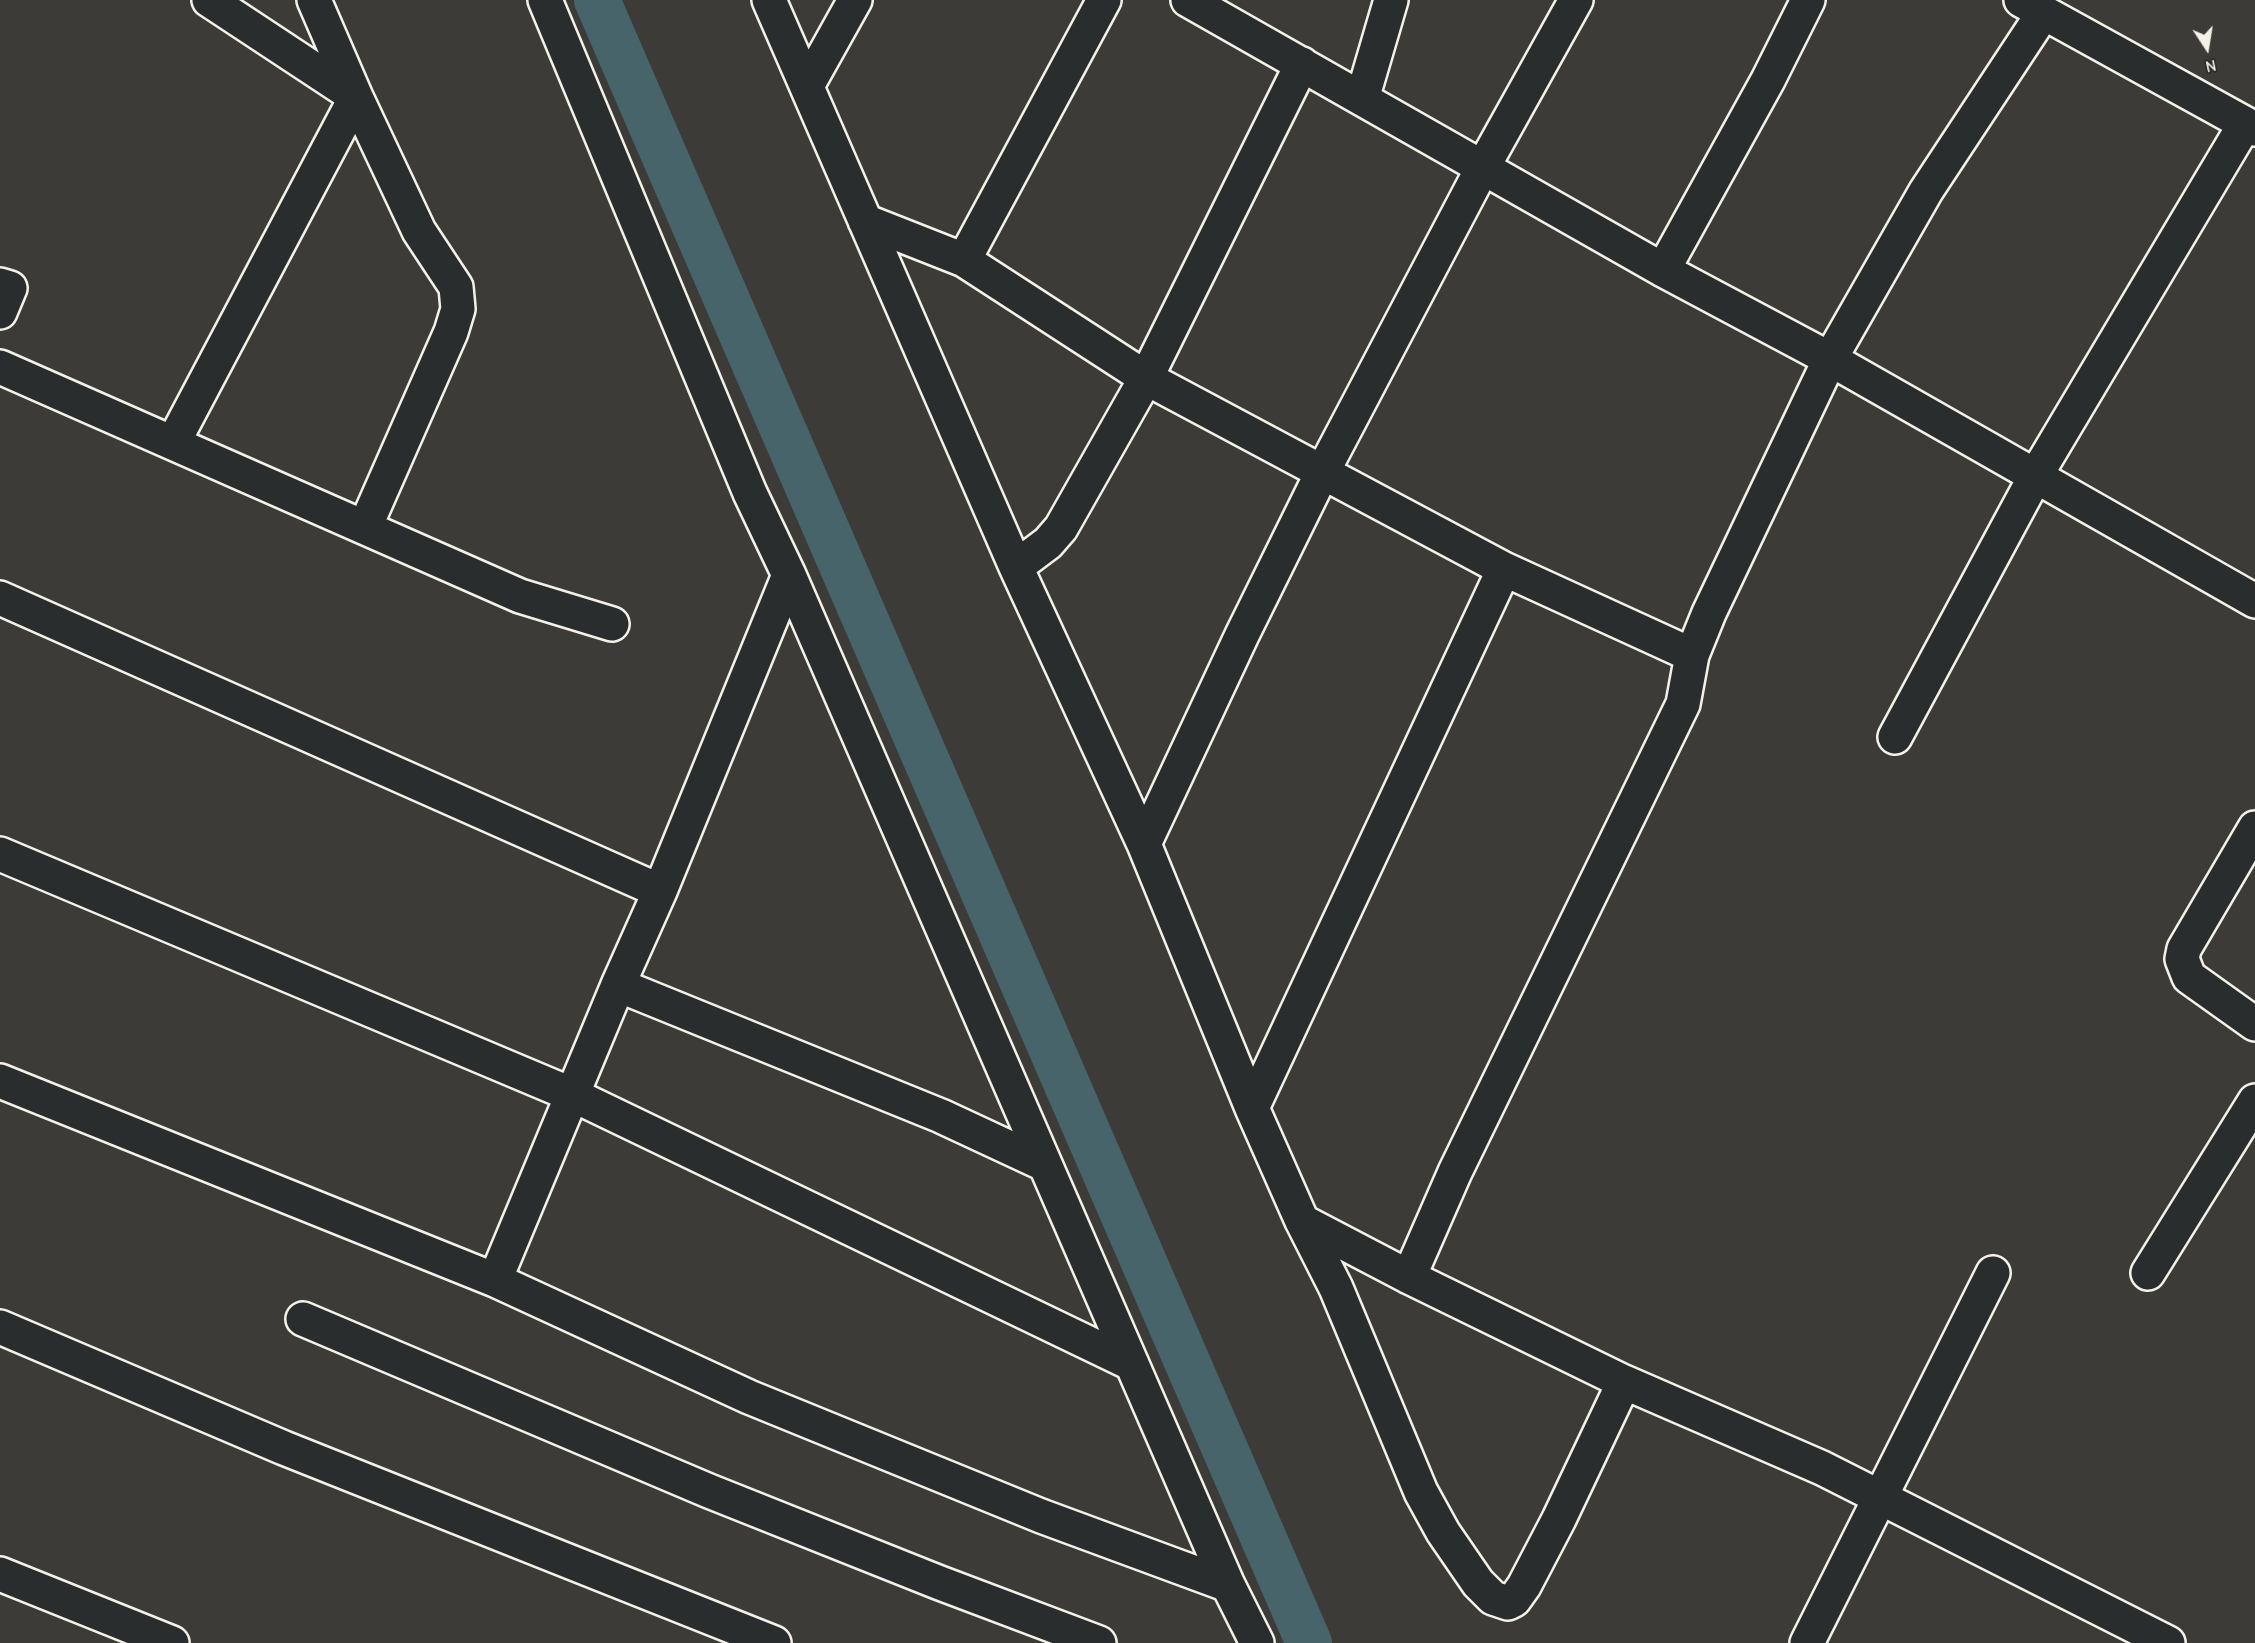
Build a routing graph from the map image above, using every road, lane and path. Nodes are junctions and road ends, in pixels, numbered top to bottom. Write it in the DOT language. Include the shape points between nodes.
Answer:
graph roads {
  1 [pos="209,0"];
  2 [pos="314,0"];
  3 [pos="545,0"];
  4 [pos="769,0"];
  5 [pos="855,0"];
  6 [pos="1104,0"];
  7 [pos="1188,0"];
  8 [pos="1391,0"];
  9 [pos="1576,0"];
  10 [pos="1808,0"];
  11 [pos="2032,6"];
  12 [pos="1302,64"];
  13 [pos="807,86"];
  14 [pos="356,97"];
  15 [pos="1362,99"];
  16 [pos="2250,127"];
  17 [pos="1483,166"];
  18 [pos="865,220"];
  19 [pos="964,260"];
  20 [pos="1663,270"];
  21 [pos="0,285"];
  22 [pos="0,312"];
  23 [pos="1830,359"];
  24 [pos="0,367"];
  25 [pos="1146,378"];
  26 [pos="173,443"];
  27 [pos="1323,473"];
  28 [pos="2036,475"];
  29 [pos="365,527"];
  30 [pos="1016,567"];
  31 [pos="1504,569"];
  32 [pos="789,575"];
  33 [pos="0,598"];
  34 [pos="2255,601"];
  35 [pos="612,624"];
  36 [pos="1692,655"];
  37 [pos="1895,737"];
  38 [pos="2255,828"];
  39 [pos="1144,844"];
  40 [pos="0,854"];
  41 [pos="660,891"];
  42 [pos="618,986"];
  43 [pos="2255,1024"];
  44 [pos="0,1081"];
  45 [pos="573,1095"];
  46 [pos="2255,1101"];
  47 [pos="1252,1108"];
  48 [pos="1044,1164"];
  49 [pos="1302,1221"];
  50 [pos="1993,1273"];
  51 [pos="2148,1273"];
  52 [pos="1409,1277"];
  53 [pos="495,1280"];
  54 [pos="303,1319"];
  55 [pos="0,1327"];
  56 [pos="1132,1364"];
  57 [pos="1624,1382"];
  58 [pos="1880,1497"];
  59 [pos="0,1574"];
  60 [pos="1228,1585"];
  61 [pos="172,1643"];
  62 [pos="774,1643"];
  63 [pos="1100,1643"];
  64 [pos="1257,1643"];
  65 [pos="1807,1643"];
  66 [pos="2168,1643"];
  1 -- 14 [label="street"];
  2 -- 14 [label="street"];
  3 -- 32 [label="street" via="750,493"];
  4 -- 13 [label="street"];
  5 -- 13 [label="street"];
  6 -- 19 [label="street"];
  7 -- 12 [label="street"];
  8 -- 15 [label="street"];
  9 -- 17 [label="street"];
  10 -- 20 [label="street"];
  11 -- 16 [label="street"];
  11 -- 23 [label="street"];
  12 -- 15 [label="street"];
  12 -- 25 [label="street"];
  13 -- 18 [label="street"];
  14 -- 26 [label="street"];
  14 -- 29 [label="street" via="419,231 456,287 458,309"];
  15 -- 17 [label="street"];
  16 -- 28 [label="street"];
  17 -- 20 [label="street"];
  17 -- 27 [label="street"];
  18 -- 19 [label="street"];
  18 -- 30 [label="street"];
  19 -- 25 [label="street"];
  20 -- 23 [label="street"];
  21 -- 22 [label="street" via="10,288"];
  23 -- 28 [label="street"];
  23 -- 36 [label="street"];
  24 -- 26 [label="street"];
  25 -- 27 [label="street"];
  25 -- 30 [label="street" via="1061,528"];
  26 -- 29 [label="street"];
  27 -- 31 [label="street"];
  27 -- 39 [label="street"];
  28 -- 34 [label="street"];
  28 -- 37 [label="street"];
  29 -- 35 [label="street" via="520,596"];
  30 -- 39 [label="street"];
  31 -- 36 [label="street"];
  31 -- 47 [label="street"];
  32 -- 41 [label="street"];
  32 -- 48 [label="street"];
  33 -- 41 [label="street"];
  36 -- 52 [label="street" via="1683,704 1455,1172"];
  38 -- 43 [label="street" via="2184,949 2182,959 2189,977"];
  39 -- 47 [label="street"];
  40 -- 45 [label="street"];
  41 -- 42 [label="street"];
  42 -- 45 [label="street"];
  42 -- 48 [label="street" via="941,1116"];
  44 -- 53 [label="street"];
  45 -- 53 [label="street"];
  45 -- 56 [label="street"];
  46 -- 51 [label="street"];
  47 -- 49 [label="street"];
  48 -- 56 [label="street"];
  49 -- 52 [label="street"];
  49 -- 57 [label="street" via="1336,1288 1421,1492 1478,1583 1500,1602 1515,1600 1524,1586"];
  50 -- 58 [label="street"];
  52 -- 57 [label="street"];
  53 -- 60 [label="street" via="749,1397 1041,1516"];
  54 -- 63 [label="street" via="709,1491"];
  55 -- 62 [label="street" via="284,1448"];
  56 -- 60 [label="street"];
  57 -- 58 [label="street"];
  58 -- 65 [label="street"];
  58 -- 66 [label="street"];
  59 -- 61 [label="street"];
  60 -- 64 [label="street"];
}
